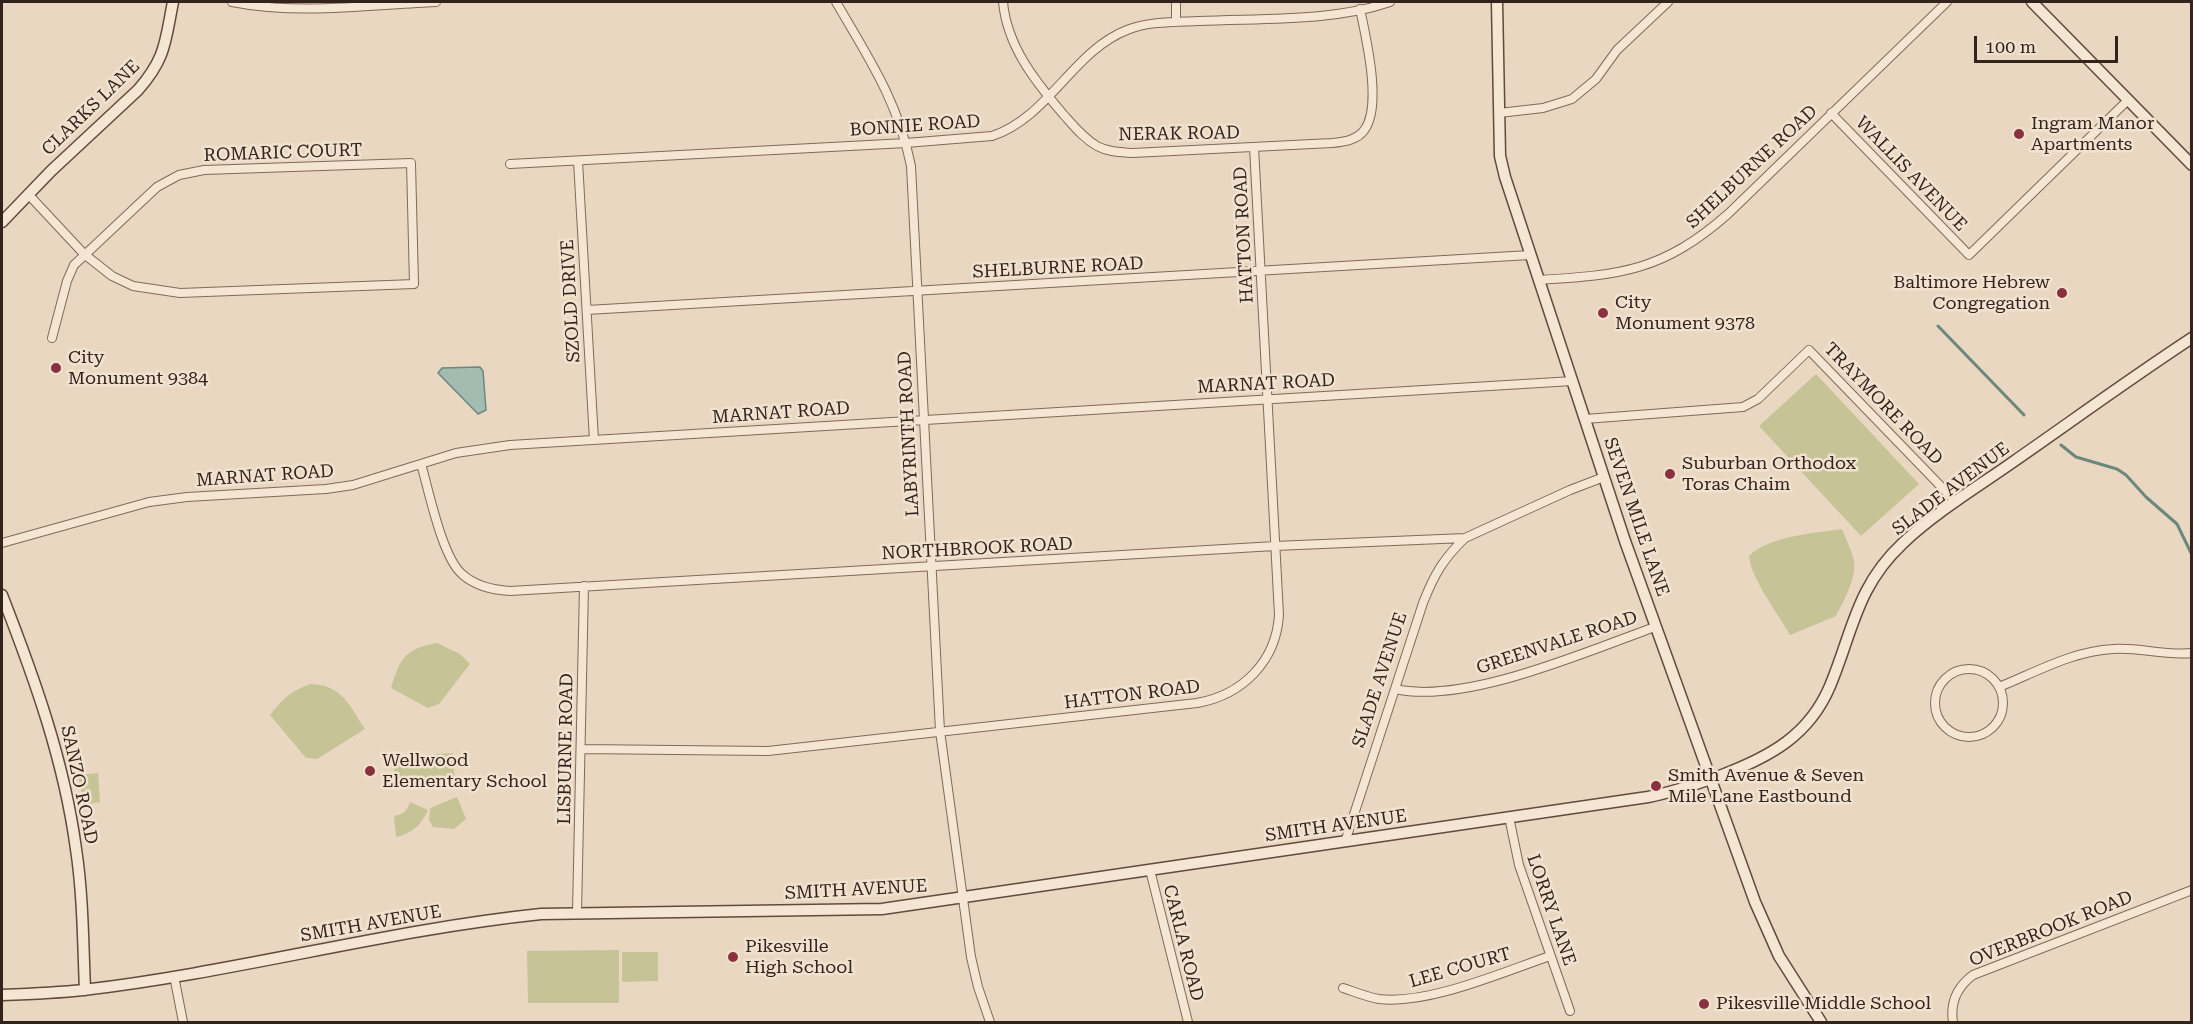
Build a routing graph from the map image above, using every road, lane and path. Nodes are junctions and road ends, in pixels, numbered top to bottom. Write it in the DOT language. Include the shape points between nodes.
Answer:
graph roads {
  1 [pos="173,2"];
  2 [pos="232,2"];
  3 [pos="436,2"];
  4 [pos="836,2"];
  5 [pos="1003,2"];
  6 [pos="1176,2"];
  7 [pos="1389,2"];
  8 [pos="1497,2"];
  9 [pos="1668,2"];
  10 [pos="1947,2"];
  11 [pos="2032,2"];
  12 [pos="360,3"];
  13 [pos="1360,9"];
  14 [pos="1176,22"];
  15 [pos="1049,97"];
  16 [pos="2128,100"];
  17 [pos="1499,113"];
  18 [pos="1831,113"];
  19 [pos="906,143"];
  20 [pos="1254,147"];
  21 [pos="578,161"];
  22 [pos="510,165"];
  23 [pos="2192,165"];
  24 [pos="28,194"];
  25 [pos="2,222"];
  26 [pos="84,254"];
  27 [pos="1530,255"];
  28 [pos="1261,272"];
  29 [pos="1539,280"];
  30 [pos="916,291"];
  31 [pos="587,309"];
  32 [pos="52,338"];
  33 [pos="2192,338"];
  34 [pos="1573,381"];
  35 [pos="1268,399"];
  36 [pos="1585,419"];
  37 [pos="923,420"];
  38 [pos="594,440"];
  39 [pos="421,464"];
  40 [pos="1604,477"];
  41 [pos="1956,502"];
  42 [pos="1465,538"];
  43 [pos="2,543"];
  44 [pos="1275,546"];
  45 [pos="930,567"];
  46 [pos="584,586"];
  47 [pos="2,595"];
  48 [pos="1655,627"];
  49 [pos="2192,653"];
  50 [pos="1999,687"];
  51 [pos="1395,689"];
  52 [pos="940,731"];
  53 [pos="581,749"];
  54 [pos="1710,779"];
  55 [pos="1509,817"];
  56 [pos="1345,842"];
  57 [pos="1150,870"];
  58 [pos="2192,890"];
  59 [pos="963,898"];
  60 [pos="577,912"];
  61 [pos="1550,956"];
  62 [pos="174,976"];
  63 [pos="1343,988"];
  64 [pos="85,990"];
  65 [pos="2,996"];
  66 [pos="1570,1011"];
  67 [pos="183,1023"];
  68 [pos="990,1023"];
  69 [pos="1188,1023"];
  70 [pos="1821,1023"];
  71 [pos="1953,1023"];
  1 -- 24 [label="main road, CLARKS LANE" via="163,53 151,75"];
  2 -- 12 [label="street" via="290,9"];
  3 -- 12 [label="street"];
  4 -- 19 [label="street, LABYRINTH ROAD" via="891,97"];
  5 -- 15 [label="street, NERAK ROAD" via="1006,23 1020,55"];
  6 -- 14 [label="street"];
  7 -- 13 [label="street, BONNIE ROAD"];
  8 -- 17 [label="main road, SEVEN MILE LANE"];
  9 -- 17 [label="street" via="1572,99 1543,108"];
  10 -- 18 [label="street, SHELBURNE ROAD"];
  11 -- 16 [label="main road"];
  13 -- 14 [label="street, BONNIE ROAD" via="1313,16"];
  13 -- 20 [label="street, NERAK ROAD" via="1370,55 1371,114 1365,130 1344,142"];
  14 -- 15 [label="street, BONNIE ROAD" via="1139,26 1116,35 1095,50"];
  15 -- 19 [label="street, BONNIE ROAD" via="1023,121 992,136"];
  15 -- 20 [label="street, NERAK ROAD" via="1085,137 1109,150 1133,153"];
  16 -- 18 [label="street, WALLIS AVENUE" via="1969,255"];
  16 -- 23 [label="main road"];
  17 -- 27 [label="main road, SEVEN MILE LANE" via="1502,167"];
  18 -- 29 [label="street, SHELBURNE ROAD" via="1728,214 1683,249 1627,272"];
  19 -- 21 [label="street, BONNIE ROAD"];
  19 -- 30 [label="street, LABYRINTH ROAD" via="911,166"];
  20 -- 28 [label="street, HATTON ROAD"];
  21 -- 22 [label="street, BONNIE ROAD"];
  21 -- 31 [label="street, SZOLD DRIVE"];
  24 -- 25 [label="main road, CLARKS LANE"];
  24 -- 26 [label="street"];
  26 -- 26 [label="street, ROMARIC COURT" via="122,281 164,292 414,284 411,163 204,170 179,175 147,195"];
  26 -- 32 [label="street, ROMARIC COURT" via="67,280"];
  27 -- 28 [label="street, SHELBURNE ROAD"];
  27 -- 29 [label="main road, SEVEN MILE LANE"];
  28 -- 30 [label="street, SHELBURNE ROAD"];
  28 -- 35 [label="street, HATTON ROAD"];
  29 -- 34 [label="main road, SEVEN MILE LANE"];
  30 -- 31 [label="street, SHELBURNE ROAD"];
  30 -- 37 [label="street, LABYRINTH ROAD"];
  31 -- 38 [label="street, SZOLD DRIVE"];
  33 -- 41 [label="main road, SLADE AVENUE"];
  34 -- 35 [label="street, MARNAT ROAD"];
  34 -- 36 [label="main road, SEVEN MILE LANE"];
  35 -- 37 [label="street, MARNAT ROAD"];
  35 -- 44 [label="street, HATTON ROAD"];
  36 -- 40 [label="main road, SEVEN MILE LANE"];
  36 -- 41 [label="street, TRAYMORE ROAD" via="1743,407 1758,399 1809,350"];
  37 -- 38 [label="street, MARNAT ROAD"];
  37 -- 45 [label="street, LABYRINTH ROAD"];
  38 -- 39 [label="street, MARNAT ROAD" via="482,448"];
  39 -- 43 [label="street, MARNAT ROAD" via="353,485 326,489 170,498"];
  39 -- 46 [label="street, NORTHBROOK ROAD" via="445,546 454,566 471,581 496,590"];
  40 -- 42 [label="street, NORTHBROOK ROAD"];
  40 -- 48 [label="main road, SEVEN MILE LANE"];
  41 -- 54 [label="main road, SLADE AVENUE" via="1902,543 1874,577 1853,619 1830,686 1810,720 1779,749"];
  42 -- 44 [label="street, NORTHBROOK ROAD"];
  42 -- 51 [label="street, SLADE AVENUE" via="1437,570"];
  44 -- 45 [label="street, NORTHBROOK ROAD"];
  44 -- 52 [label="street, HATTON ROAD" via="1279,615 1275,642 1261,666 1238,688 1197,703"];
  45 -- 46 [label="street, NORTHBROOK ROAD"];
  45 -- 52 [label="street, LABYRINTH ROAD"];
  46 -- 53 [label="street, LISBURNE ROAD"];
  47 -- 64 [label="main road, SANZO ROAD" via="50,729 71,815 80,878"];
  48 -- 51 [label="street, GREENVALE ROAD" via="1499,680 1432,692"];
  48 -- 54 [label="main road, SEVEN MILE LANE"];
  49 -- 50 [label="street" via="2098,650"];
  50 -- 50 [label="street" via="2002,713 1997,723 1980,735 1951,731 1938,717 1936,696 1946,678 1954,673 1974,669 1985,673"];
  51 -- 56 [label="street, SLADE AVENUE"];
  52 -- 53 [label="street, HATTON ROAD" via="768,751"];
  52 -- 59 [label="street, LABYRINTH ROAD"];
  53 -- 60 [label="street, LISBURNE ROAD"];
  54 -- 55 [label="main road, SMITH AVENUE" via="1666,794"];
  54 -- 70 [label="main road, SEVEN MILE LANE" via="1767,931"];
  55 -- 56 [label="main road, SMITH AVENUE"];
  55 -- 61 [label="street, LORRY LANE" via="1519,865"];
  56 -- 57 [label="main road, SMITH AVENUE"];
  57 -- 59 [label="main road, SMITH AVENUE"];
  57 -- 69 [label="street, CARLA ROAD"];
  58 -- 71 [label="street, OVERBROOK ROAD" via="1972,975 1954,999"];
  59 -- 60 [label="main road, SMITH AVENUE" via="859,910"];
  59 -- 68 [label="street, LABYRINTH ROAD" via="978,987"];
  60 -- 62 [label="main road, SMITH AVENUE" via="487,920"];
  61 -- 63 [label="street, LEE COURT" via="1408,999 1380,999"];
  61 -- 66 [label="street, LORRY LANE"];
  62 -- 64 [label="main road, SMITH AVENUE"];
  62 -- 67 [label="street"];
  64 -- 65 [label="main road, SMITH AVENUE"];
}
